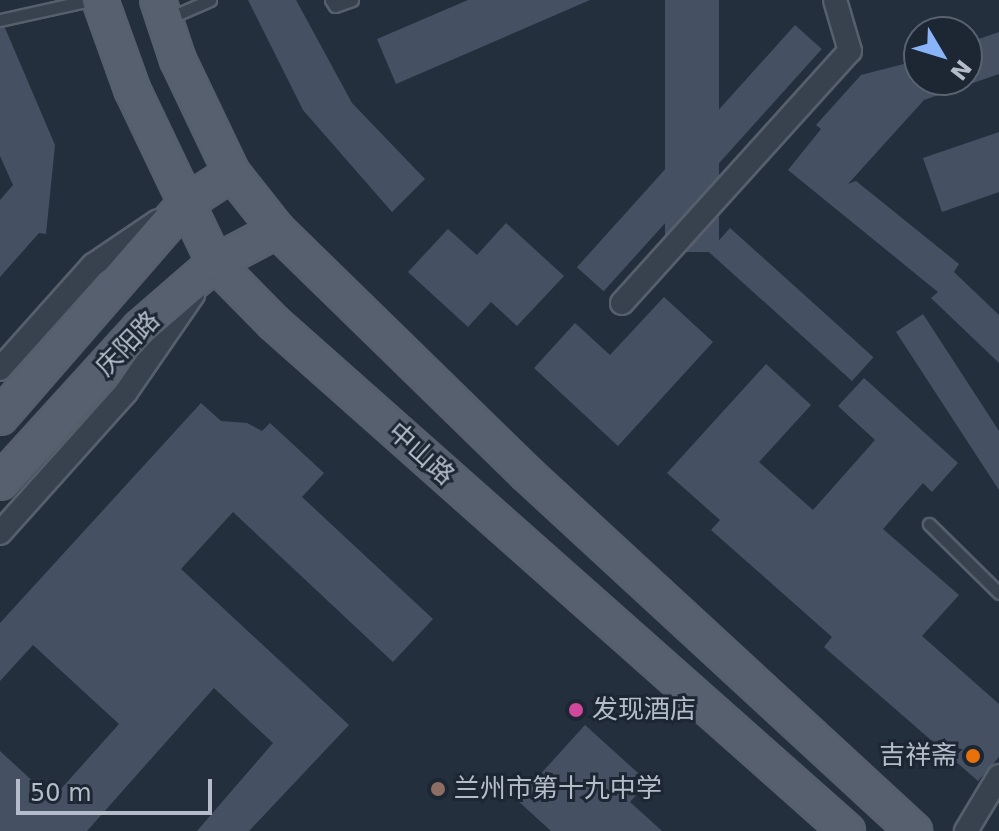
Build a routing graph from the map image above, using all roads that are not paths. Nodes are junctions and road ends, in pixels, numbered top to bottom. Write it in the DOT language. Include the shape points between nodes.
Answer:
graph roads {
  1 [pos="90,0"];
  2 [pos="100,0"];
  3 [pos="210,0"];
  4 [pos="331,0"];
  5 [pos="352,0"];
  6 [pos="835,0"];
  7 [pos="161,10"];
  8 [pos="0,20"];
  9 [pos="232,173"];
  10 [pos="186,203"];
  11 [pos="277,230"];
  12 [pos="215,263"];
  13 [pos="622,303"];
  14 [pos="0,369"];
  15 [pos="0,417"];
  16 [pos="0,482"];
  17 [pos="929,524"];
  18 [pos="0,533"];
  19 [pos="999,593"];
  20 [pos="999,776"];
  21 [pos="847,831"];
  22 [pos="914,831"];
  23 [pos="966,831"];
  1 -- 8 [label="lane"];
  2 -- 10 [label="main road, 中山路" via="132,89"];
  3 -- 7 [label="lane"];
  4 -- 5 [label="lane" via="335,6"];
  6 -- 13 [label="street" via="850,51"];
  7 -- 9 [label="main road"];
  9 -- 10 [label="main road, 庆阳路"];
  9 -- 11 [label="main road"];
  10 -- 12 [label="main road, 中山路"];
  10 -- 14 [label="street" via="93,265"];
  10 -- 15 [label="main road, 庆阳路"];
  11 -- 12 [label="main road, 庆阳路"];
  11 -- 22 [label="main road" via="527,474"];
  12 -- 16 [label="main road, 庆阳路" via="140,328"];
  12 -- 18 [label="street" via="126,392"];
  12 -- 21 [label="main road, 中山路" via="274,323"];
  17 -- 19 [label="lane"];
  20 -- 23 [label="street"];
}
